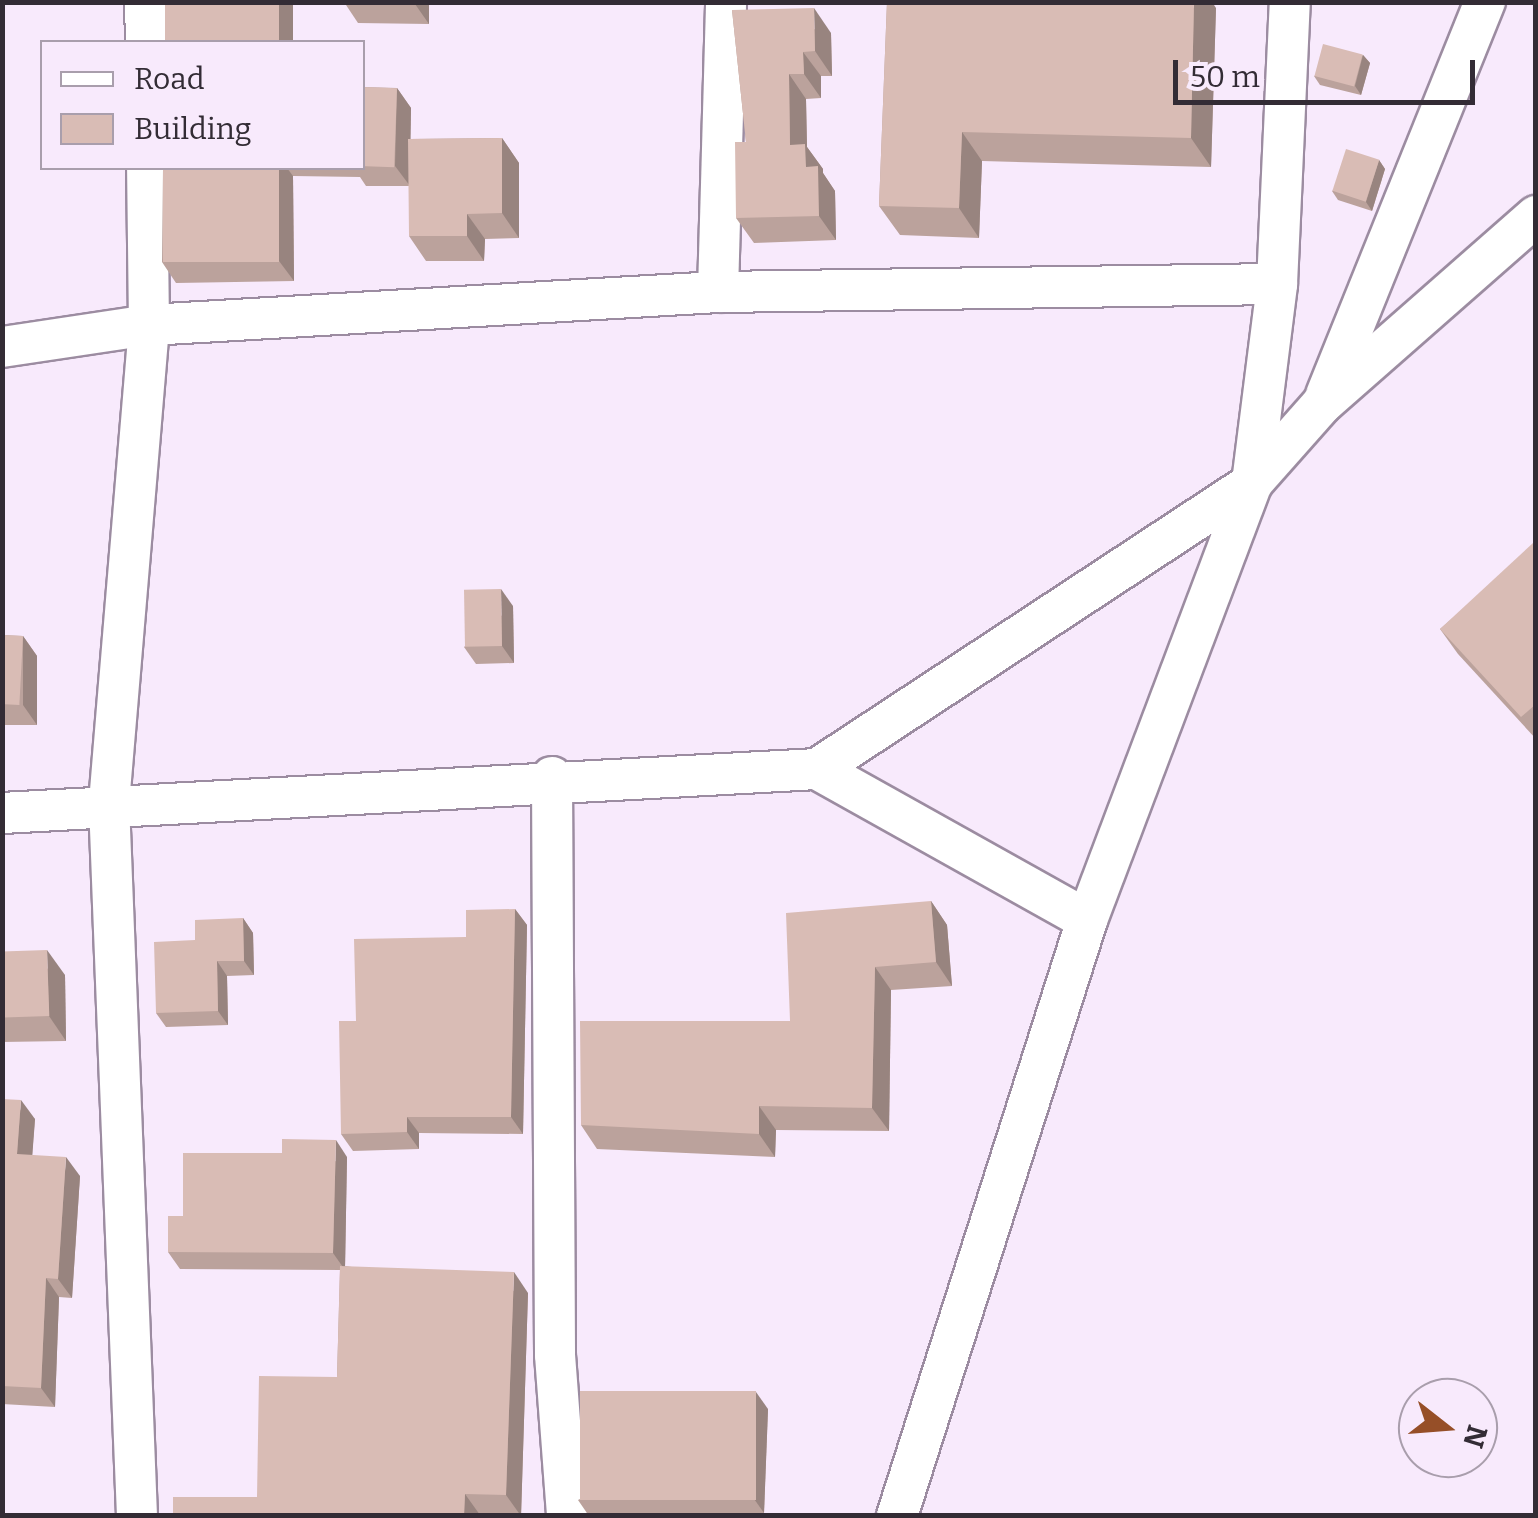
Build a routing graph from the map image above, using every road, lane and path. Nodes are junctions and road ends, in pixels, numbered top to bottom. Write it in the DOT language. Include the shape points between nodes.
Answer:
graph roads {
  1 [pos="145,2"];
  2 [pos="726,2"];
  3 [pos="1290,2"];
  4 [pos="1486,2"];
  5 [pos="146,40"];
  6 [pos="147,170"];
  7 [pos="1536,216"];
  8 [pos="1278,284"];
  9 [pos="718,292"];
  10 [pos="149,325"];
  11 [pos="2,348"];
  12 [pos="1322,404"];
  13 [pos="1252,483"];
  14 [pos="818,769"];
  15 [pos="552,777"];
  16 [pos="110,803"];
  17 [pos="2,813"];
  18 [pos="1086,920"];
  19 [pos="137,1516"];
  20 [pos="567,1516"];
  21 [pos="897,1516"];
  1 -- 5 [label="street"];
  2 -- 9 [label="street"];
  3 -- 8 [label="street"];
  4 -- 12 [label="street"];
  6 -- 10 [label="street"];
  7 -- 12 [label="street"];
  8 -- 9 [label="street"];
  8 -- 13 [label="street"];
  9 -- 10 [label="street"];
  10 -- 11 [label="street"];
  10 -- 16 [label="street"];
  12 -- 13 [label="street"];
  13 -- 14 [label="street"];
  13 -- 18 [label="street"];
  14 -- 15 [label="street"];
  14 -- 18 [label="street"];
  15 -- 16 [label="street"];
  15 -- 20 [label="street" via="555,1355"];
  16 -- 17 [label="street"];
  16 -- 19 [label="street"];
  18 -- 21 [label="street"];
}
